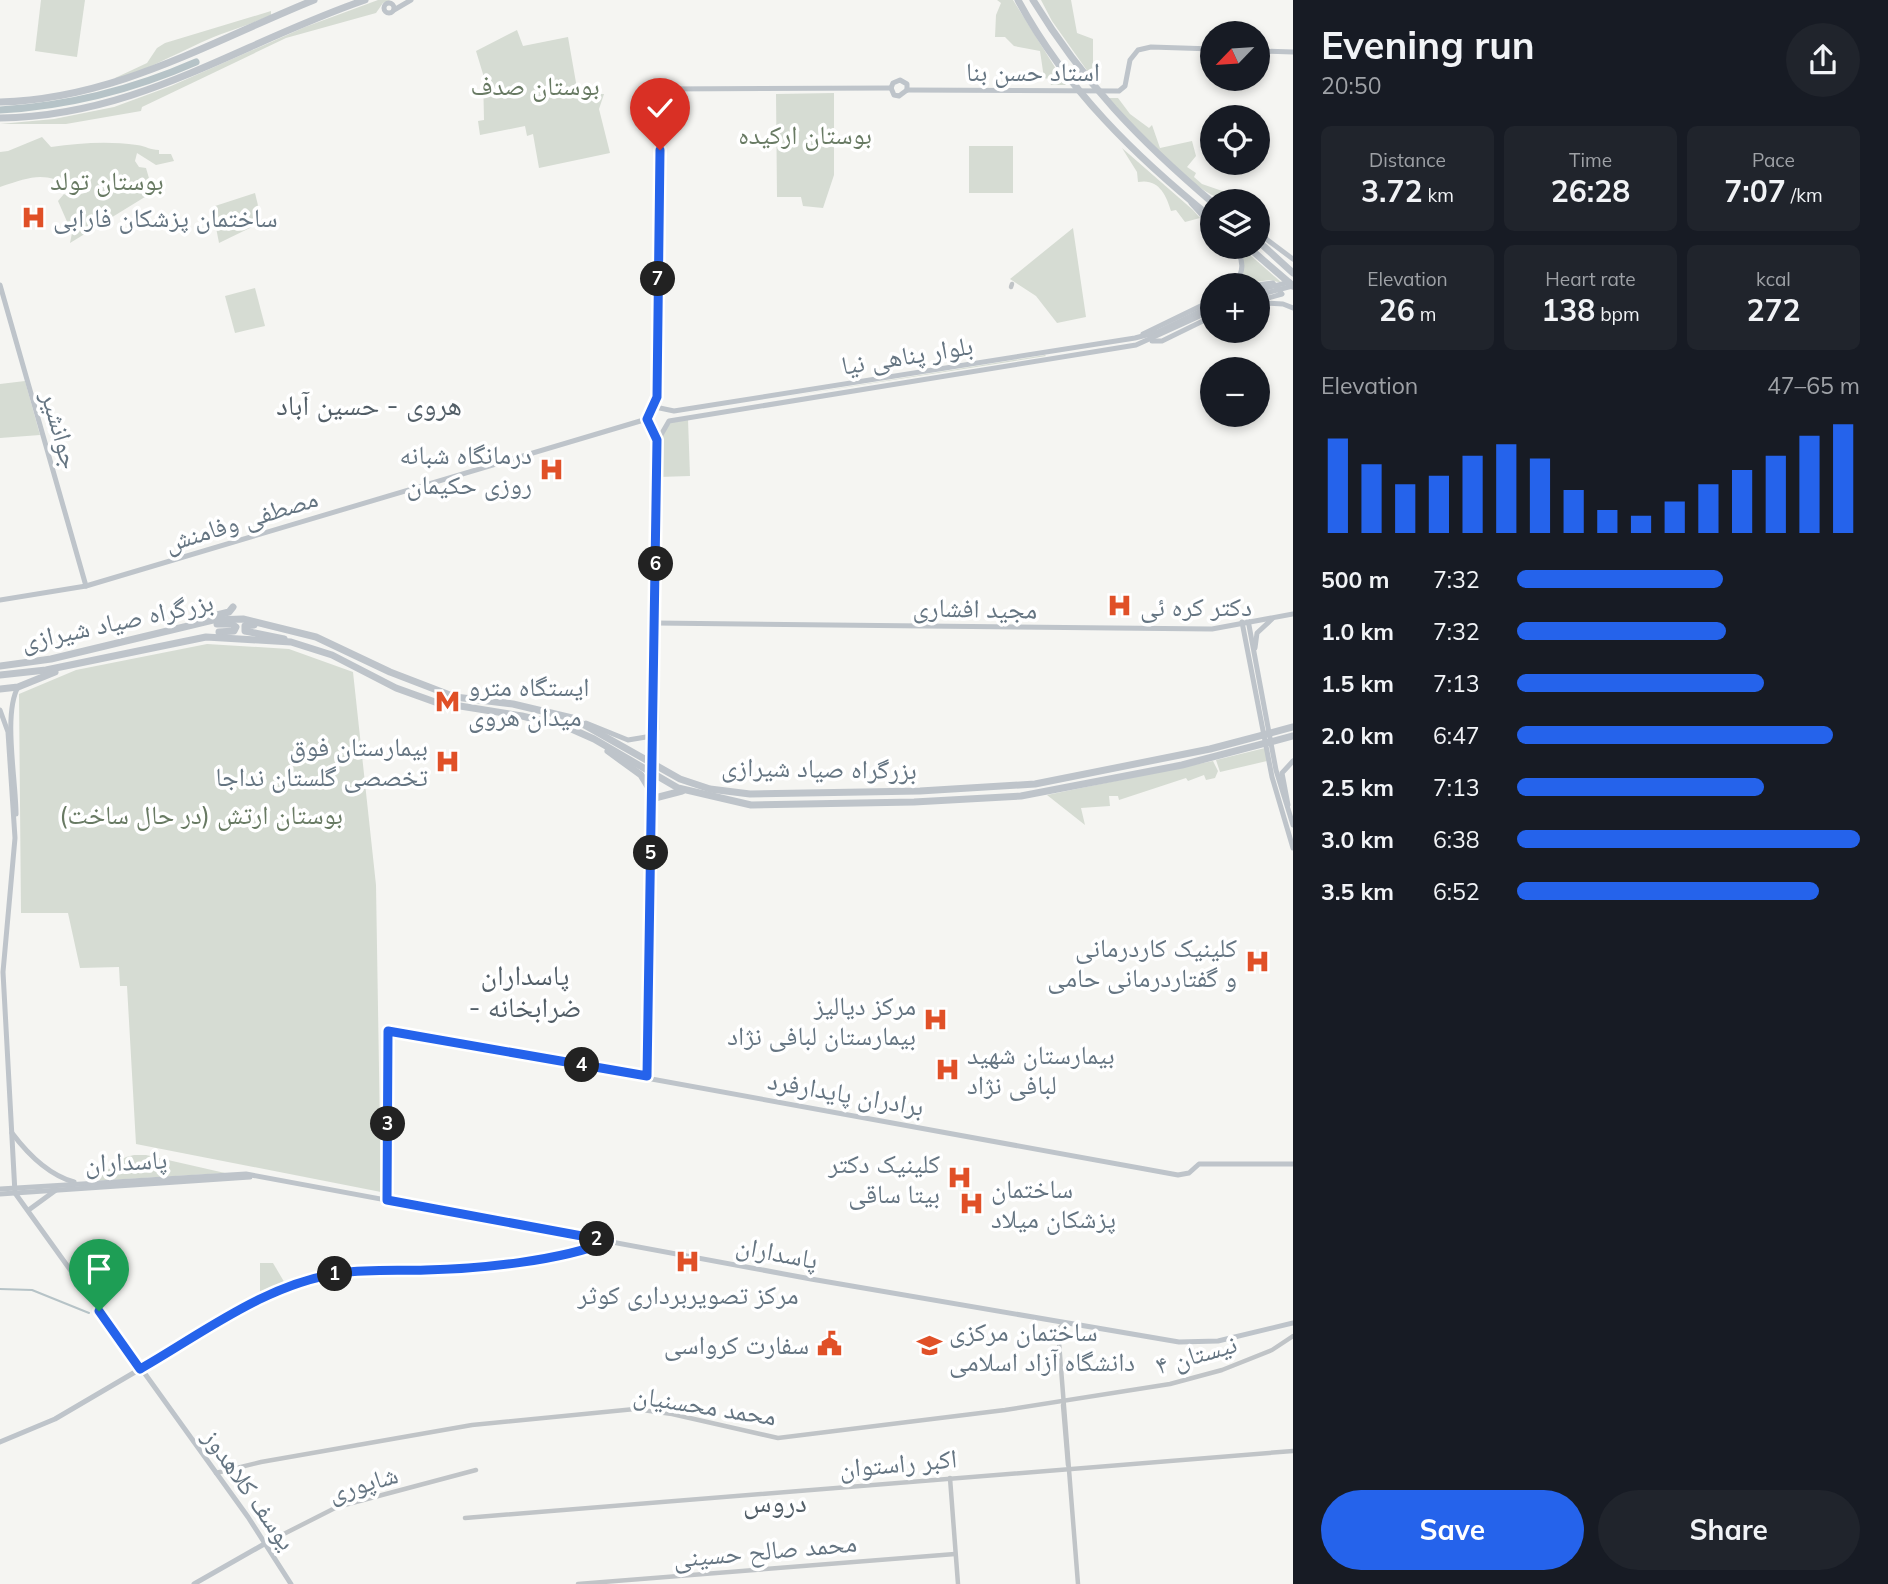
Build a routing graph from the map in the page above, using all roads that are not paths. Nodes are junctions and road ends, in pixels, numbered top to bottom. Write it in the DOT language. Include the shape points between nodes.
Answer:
graph roads {
  1 [pos="314,0"];
  2 [pos="365,0"];
  3 [pos="411,0"];
  4 [pos="1018,0"];
  5 [pos="1036,0"];
  6 [pos="392,1"];
  7 [pos="1200,49"];
  8 [pos="1270,51"];
  9 [pos="1293,52"];
  10 [pos="891,88"];
  11 [pos="907,90"];
  12 [pos="0,102"];
  13 [pos="0,118"];
  14 [pos="1200,191"];
  15 [pos="1182,192"];
  16 [pos="1200,208"];
  17 [pos="1200,212"];
  18 [pos="1270,242"];
  19 [pos="1270,252"];
  20 [pos="1263,259"];
  21 [pos="1293,259"];
  22 [pos="1293,273"];
  23 [pos="1270,284"];
  24 [pos="1293,284"];
  25 [pos="0,285"];
  26 [pos="1270,288"];
  27 [pos="1270,298"];
  28 [pos="1270,303"];
  29 [pos="1200,308"];
  30 [pos="1293,308"];
  31 [pos="1200,311"];
  32 [pos="1200,322"];
  33 [pos="1149,337"];
  34 [pos="1135,338"];
  35 [pos="1056,355"];
  36 [pos="778,394"];
  37 [pos="779,402"];
  38 [pos="651,410"];
  39 [pos="647,419"];
  40 [pos="650,428"];
  41 [pos="661,430"];
  42 [pos="657,440"];
  43 [pos="86,586"];
  44 [pos="0,600"];
  45 [pos="233,607"];
  46 [pos="1292,614"];
  47 [pos="1245,621"];
  48 [pos="656,623"];
  49 [pos="195,624"];
  50 [pos="282,628"];
  51 [pos="1212,629"];
  52 [pos="1245,634"];
  53 [pos="135,637"];
  54 [pos="205,637"];
  55 [pos="291,642"];
  56 [pos="73,663"];
  57 [pos="1255,663"];
  58 [pos="0,666"];
  59 [pos="0,675"];
  60 [pos="18,687"];
  61 [pos="0,689"];
  62 [pos="0,710"];
  63 [pos="572,718"];
  64 [pos="1265,724"];
  65 [pos="1293,727"];
  66 [pos="655,729"];
  67 [pos="1293,736"];
  68 [pos="594,739"];
  69 [pos="1293,742"];
  70 [pos="1272,748"];
  71 [pos="1293,761"];
  72 [pos="684,790"];
  73 [pos="1287,808"];
  74 [pos="1293,825"];
  75 [pos="15,838"];
  76 [pos="1293,845"];
  77 [pos="647,1076"];
  78 [pos="10,1131"];
  79 [pos="1293,1164"];
  80 [pos="254,1176"];
  81 [pos="77,1183"];
  82 [pos="15,1190"];
  83 [pos="57,1190"];
  84 [pos="0,1191"];
  85 [pos="387,1200"];
  86 [pos="30,1209"];
  87 [pos="609,1241"];
  88 [pos="91,1297"];
  89 [pos="1064,1323"];
  90 [pos="1293,1323"];
  91 [pos="1293,1336"];
  92 [pos="142,1369"];
  93 [pos="1064,1402"];
  94 [pos="181,1423"];
  95 [pos="0,1442"];
  96 [pos="1293,1451"];
  97 [pos="1069,1470"];
  98 [pos="476,1471"];
  99 [pos="216,1473"];
  100 [pos="463,1476"];
  101 [pos="950,1478"];
  102 [pos="468,1480"];
  103 [pos="465,1518"];
  104 [pos="266,1543"];
  105 [pos="956,1554"];
  106 [pos="194,1584"];
  107 [pos="291,1584"];
  108 [pos="578,1584"];
  109 [pos="958,1584"];
  110 [pos="1077,1584"];
  1 -- 12 [label="highway" via="139,76 73,94"];
  2 -- 13 [label="highway" via="149,91 89,108"];
  3 -- 6 [label="main road" via="386,11 385,5"];
  4 -- 15 [label="highway" via="1085,102"];
  5 -- 14 [label="highway" via="1047,23 1111,109"];
  7 -- 11 [label="main road, استاد حسن بنا" via="1138,50 1130,60 1124,88 1111,91"];
  8 -- 9 [label="main road"];
  10 -- 11 [label="main road" via="897,96"];
  10 -- 11 [label="main road" via="900,80"];
  10 -- 38 [label="main road" via="661,89 657,397"];
  15 -- 16 [label="highway"];
  15 -- 17 [label="main road"];
  18 -- 21 [label="main road"];
  19 -- 22 [label="highway"];
  20 -- 24 [label="highway"];
  23 -- 27 [label="main road" via="1282,294"];
  24 -- 26 [label="main road"];
  25 -- 43 [label="main road, جوانشیر"];
  28 -- 30 [label="main road"];
  29 -- 34 [label="main road"];
  31 -- 33 [label="main road"];
  32 -- 33 [label="main road" via="1162,341"];
  33 -- 34 [label="main road, بلوار پناهی نیا"];
  33 -- 35 [label="main road, بلوار پناهی نیا"];
  34 -- 35 [label="main road, بلوار پناهی نیا"];
  35 -- 36 [label="main road, بلوار پناهی نیا"];
  35 -- 37 [label="main road, بلوار پناهی نیا"];
  36 -- 37 [label="main road"];
  36 -- 38 [label="main road, بلوار پناهی نیا" via="669,412 659,407"];
  37 -- 41 [label="main road, بلوار پناهی نیا" via="669,421"];
  38 -- 39 [label="main road"];
  39 -- 40 [label="main road"];
  39 -- 43 [label="main road, مصطفی وفامنش"];
  40 -- 41 [label="main road"];
  40 -- 42 [label="main road"];
  41 -- 42 [label="main road"];
  42 -- 48 [label="main road"];
  43 -- 44 [label="main road, مصطفی وفامنش"];
  45 -- 53 [label="highway" via="226,613 147,629"];
  46 -- 47 [label="main road, مجید افشاری"];
  46 -- 57 [label="main road" via="1269,620 1260,628 1255,637"];
  47 -- 51 [label="main road, مجید افشاری"];
  47 -- 52 [label="main road"];
  47 -- 57 [label="main road"];
  48 -- 51 [label="main road, مجید افشاری"];
  48 -- 66 [label="main road"];
  49 -- 50 [label="highway, بزرگراه صیاد شیرازی" via="243,619"];
  49 -- 53 [label="highway, بزرگراه صیاد شیرازی"];
  49 -- 54 [label="highway" via="236,627"];
  50 -- 55 [label="highway" via="244,628 248,633"];
  50 -- 63 [label="highway, بزرگراه صیاد شیرازی" via="316,636 390,672 455,696"];
  51 -- 52 [label="main road" via="1237,627"];
  52 -- 64 [label="main road"];
  53 -- 58 [label="highway, بزرگراه صیاد شیرازی" via="40,661"];
  54 -- 55 [label="highway, بزرگراه صیاد شیرازی"];
  54 -- 56 [label="highway, بزرگراه صیاد شیرازی"];
  55 -- 68 [label="highway, بزرگراه صیاد شیرازی" via="332,655 435,702 545,721"];
  56 -- 59 [label="highway, بزرگراه صیاد شیرازی"];
  56 -- 60 [label="highway"];
  57 -- 64 [label="main road"];
  60 -- 61 [label="highway"];
  60 -- 75 [label="main road" via="11,715"];
  62 -- 75 [label="main road" via="8,732"];
  63 -- 65 [label="highway, بزرگراه صیاد شیرازی" via="691,784 750,794 1035,785"];
  63 -- 66 [label="main road" via="628,740 652,736"];
  64 -- 70 [label="main road"];
  66 -- 77 [label="main road"];
  67 -- 70 [label="highway, بزرگراه صیاد شیرازی"];
  68 -- 72 [label="highway, بزرگراه صیاد شیرازی"];
  68 -- 72 [label="highway" via="641,775 655,798"];
  69 -- 70 [label="highway"];
  70 -- 72 [label="highway, بزرگراه صیاد شیرازی" via="1021,796 751,805"];
  70 -- 73 [label="main road"];
  70 -- 76 [label="main road" via="1272,777"];
  71 -- 73 [label="main road" via="1282,773"];
  73 -- 74 [label="main road"];
  75 -- 78 [label="main road" via="3,972"];
  77 -- 79 [label="main road, برادران پایدارفرد" via="1178,1175 1199,1164"];
  77 -- 85 [label="main road, برادران پایدارفرد" via="388,1031"];
  78 -- 81 [label="main road" via="56,1175"];
  78 -- 82 [label="main road"];
  80 -- 81 [label="main road, پاسداران"];
  80 -- 83 [label="main road, پاسداران"];
  80 -- 85 [label="main road, پاسداران"];
  81 -- 82 [label="main road, پاسداران"];
  82 -- 83 [label="main road, پاسداران"];
  82 -- 84 [label="main road, پاسداران"];
  82 -- 86 [label="main road"];
  82 -- 88 [label="main road"];
  83 -- 86 [label="main road"];
  85 -- 87 [label="main road, پاسداران"];
  86 -- 88 [label="main road"];
  87 -- 89 [label="main road, پاسداران"];
  87 -- 92 [label="main road" via="588,1250 457,1269 340,1273 291,1286 251,1304"];
  88 -- 92 [label="main road"];
  88 -- 92 [label="main road" via="93,1307"];
  89 -- 90 [label="main road, پاسداران" via="1191,1342"];
  89 -- 93 [label="street" via="1058,1330"];
  91 -- 93 [label="street, نیستان ۴" via="1272,1350 1222,1370"];
  92 -- 94 [label="main road"];
  92 -- 94 [label="main road, یوسف کلاهدوز"];
  92 -- 95 [label="main road" via="55,1419"];
  93 -- 97 [label="street"];
  93 -- 99 [label="street, محمد محسنیان" via="778,1438 635,1409 472,1425"];
  94 -- 99 [label="main road, یوسف کلاهدوز"];
  96 -- 97 [label="street, اکبر راستوان"];
  97 -- 101 [label="street, اکبر راستوان"];
  97 -- 110 [label="street"];
  98 -- 100 [label="street, شاپوری"];
  99 -- 104 [label="main road, یوسف کلاهدوز"];
  100 -- 102 [label="street"];
  100 -- 104 [label="street, شاپوری" via="337,1507"];
  101 -- 103 [label="street, اکبر راستوان"];
  101 -- 105 [label="street"];
  104 -- 106 [label="main road"];
  104 -- 107 [label="main road, یوسف کلاهدوز"];
  105 -- 108 [label="street, محمد صالح حسینی"];
  105 -- 109 [label="street"];
}
